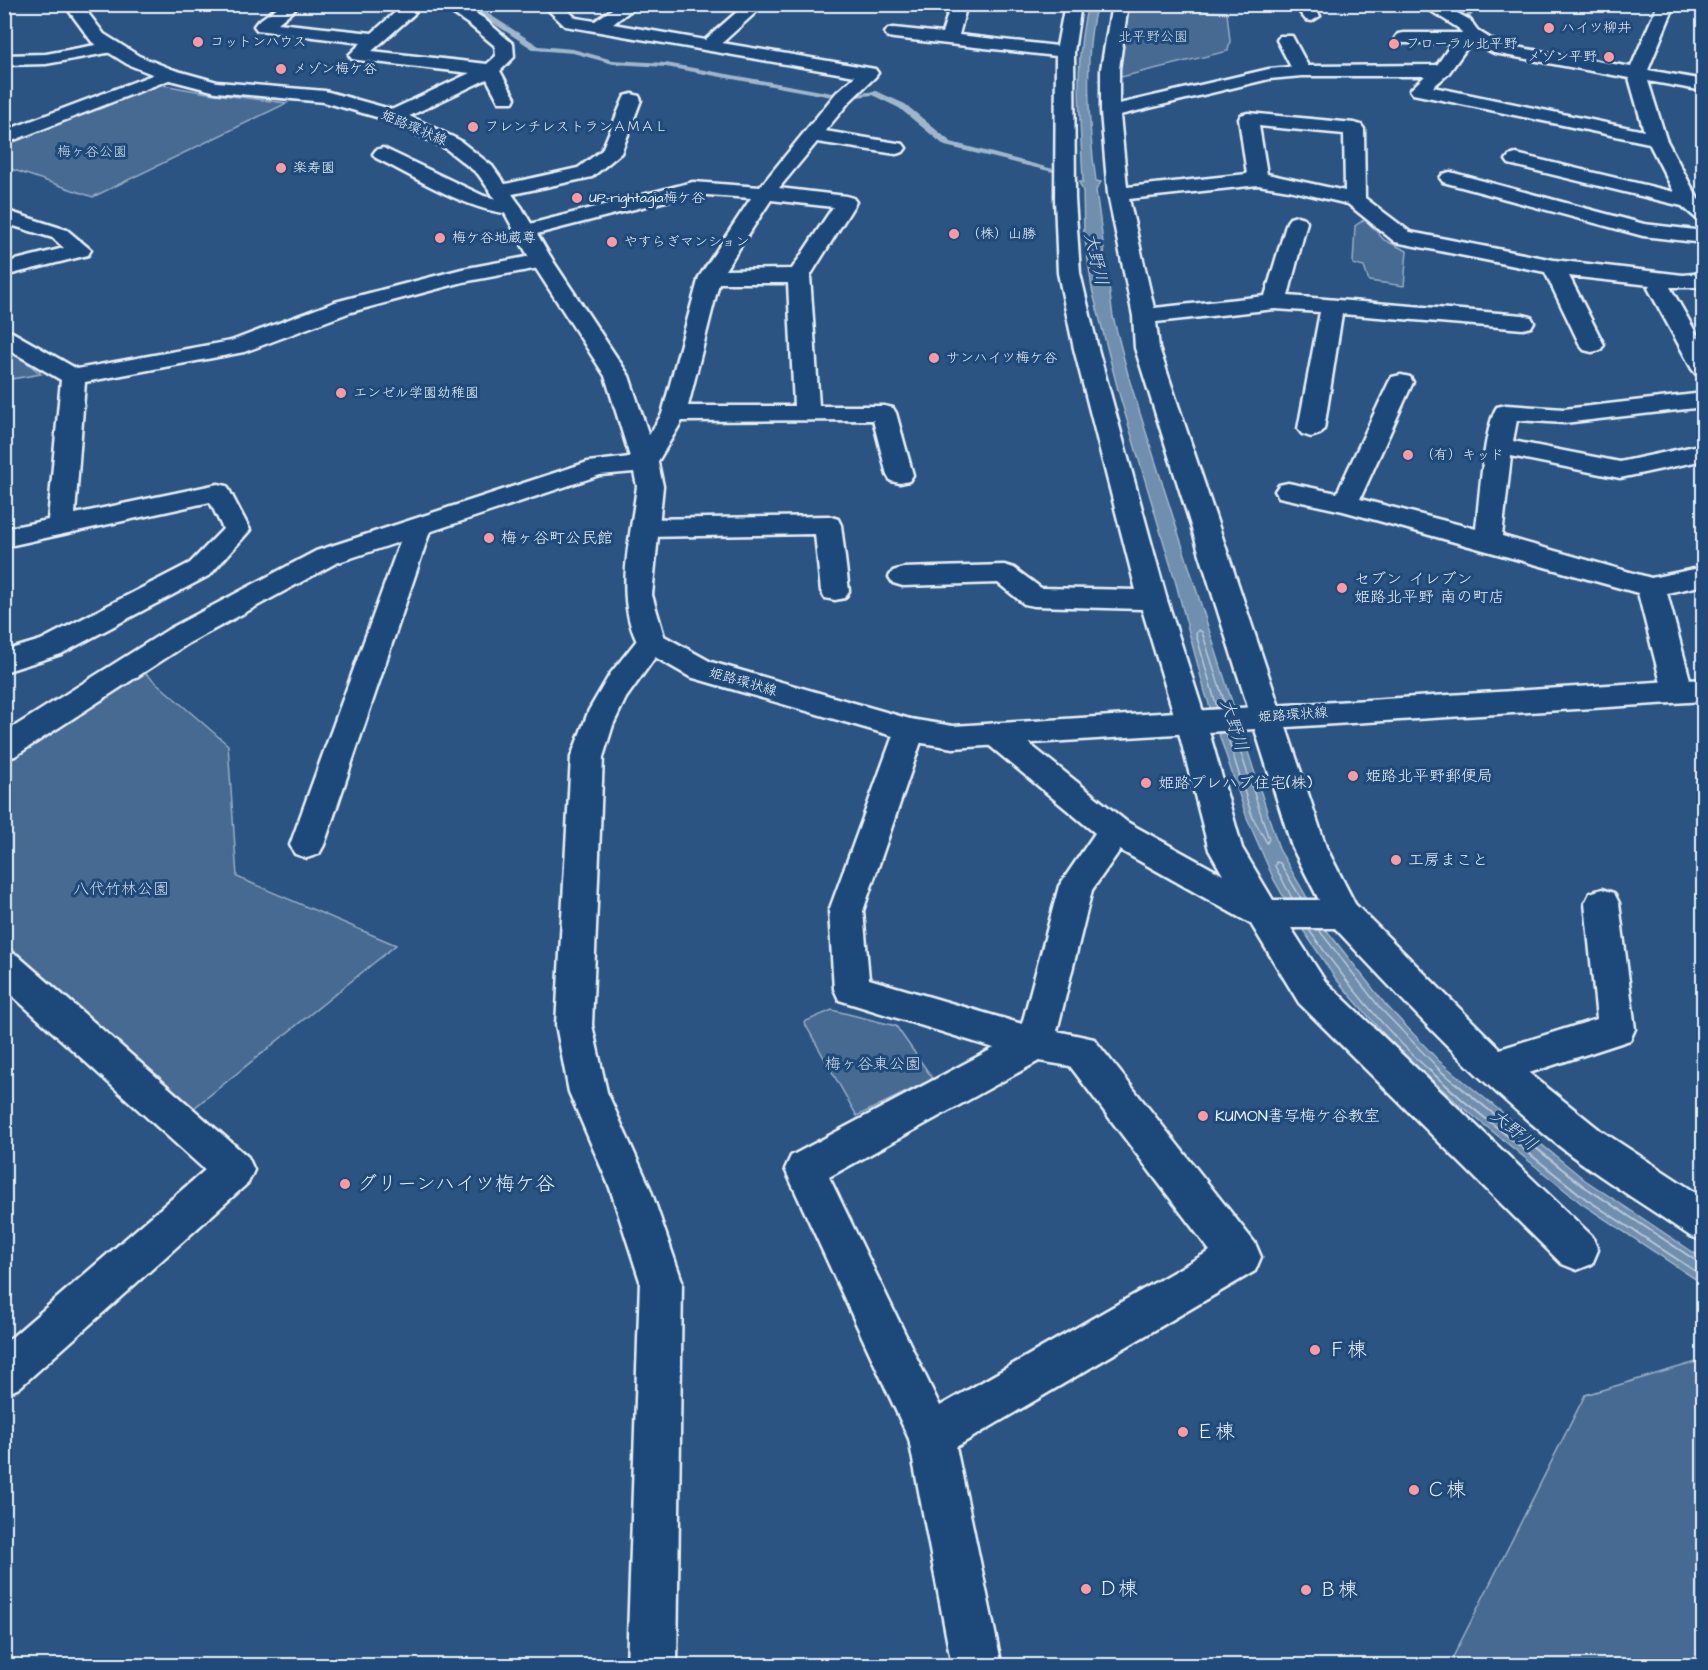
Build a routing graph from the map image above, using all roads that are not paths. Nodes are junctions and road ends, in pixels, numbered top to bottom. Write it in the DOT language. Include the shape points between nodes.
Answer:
graph roads {
  1 [pos="72,4"];
  2 [pos="293,4"];
  3 [pos="405,4"];
  4 [pos="447,4"];
  5 [pos="549,4"];
  6 [pos="631,4"];
  7 [pos="757,4"];
  8 [pos="959,4"];
  9 [pos="1073,4"];
  10 [pos="1120,4"];
  11 [pos="1428,4"];
  12 [pos="1667,4"];
  13 [pos="597,27"];
  14 [pos="894,33"];
  15 [pos="1469,37"];
  16 [pos="1404,38"];
  17 [pos="375,39"];
  18 [pos="949,39"];
  19 [pos="1286,40"];
  20 [pos="709,45"];
  21 [pos="112,47"];
  22 [pos="1065,52"];
  23 [pos="4,60"];
  24 [pos="491,70"];
  25 [pos="1442,70"];
  26 [pos="1302,71"];
  27 [pos="168,74"];
  28 [pos="1637,75"];
  29 [pos="1704,86"];
  30 [pos="506,98"];
  31 [pos="632,100"];
  32 [pos="1110,112"];
  33 [pos="394,116"];
  34 [pos="812,135"];
  35 [pos="4,138"];
  36 [pos="1656,139"];
  37 [pos="896,148"];
  38 [pos="383,154"];
  39 [pos="1516,160"];
  40 [pos="1450,178"];
  41 [pos="1258,179"];
  42 [pos="765,193"];
  43 [pos="1118,194"];
  44 [pos="506,200"];
  45 [pos="1355,201"];
  46 [pos="1696,208"];
  47 [pos="4,216"];
  48 [pos="1297,222"];
  49 [pos="525,231"];
  50 [pos="1704,237"];
  51 [pos="542,261"];
  52 [pos="1554,267"];
  53 [pos="4,270"];
  54 [pos="798,276"];
  55 [pos="710,277"];
  56 [pos="1704,280"];
  57 [pos="1659,288"];
  58 [pos="1275,302"];
  59 [pos="1332,308"];
  60 [pos="1144,316"];
  61 [pos="1523,322"];
  62 [pos="4,337"];
  63 [pos="1592,345"];
  64 [pos="1704,369"];
  65 [pos="73,377"];
  66 [pos="1401,382"];
  67 [pos="1704,400"];
  68 [pos="807,413"];
  69 [pos="674,414"];
  70 [pos="1311,429"];
  71 [pos="1499,446"];
  72 [pos="1704,452"];
  73 [pos="645,463"];
  74 [pos="900,475"];
  75 [pos="1288,491"];
  76 [pos="1345,503"];
  77 [pos="61,526"];
  78 [pos="418,528"];
  79 [pos="645,528"];
  80 [pos="4,538"];
  81 [pos="1488,541"];
  82 [pos="1704,576"];
  83 [pos="903,577"];
  84 [pos="1651,587"];
  85 [pos="835,591"];
  86 [pos="1152,600"];
  87 [pos="651,642"];
  88 [pos="4,662"];
  89 [pos="1691,690"];
  90 [pos="1266,716"];
  91 [pos="1191,721"];
  92 [pos="910,730"];
  93 [pos="996,734"];
  94 [pos="4,748"];
  95 [pos="1115,831"];
  96 [pos="307,845"];
  97 [pos="1602,903"];
  98 [pos="1263,914"];
  99 [pos="1343,914"];
  100 [pos="4,966"];
  101 [pos="1035,1044"];
  102 [pos="1494,1067"];
  103 [pos="1704,1222"];
  104 [pos="1577,1250"];
  105 [pos="4,1373"];
  106 [pos="931,1436"];
  107 [pos="652,1665"];
  108 [pos="977,1665"];
  1 -- 21 [label="street, 姫路環状線" via="98,38"];
  2 -- 17 [label="street" via="263,26"];
  3 -- 24 [label="street" via="408,10 358,55"];
  4 -- 24 [label="street" via="504,44 505,57"];
  5 -- 13 [label="street" via="572,22"];
  6 -- 13 [label="street"];
  7 -- 20 [label="street"];
  8 -- 18 [label="street"];
  9 -- 22 [label="street"];
  10 -- 32 [label="street" via="1110,69"];
  11 -- 15 [label="street" via="1464,24"];
  12 -- 28 [label="street"];
  13 -- 20 [label="street"];
  14 -- 18 [label="street"];
  15 -- 16 [label="street"];
  15 -- 25 [label="street"];
  15 -- 28 [label="street" via="1494,48"];
  18 -- 22 [label="street"];
  19 -- 26 [label="street"];
  20 -- 34 [label="street" via="869,73"];
  21 -- 23 [label="street" via="46,59"];
  21 -- 27 [label="street, 姫路環状線"];
  22 -- 86 [label="street" via="1069,273"];
  24 -- 30 [label="street"];
  24 -- 33 [label="street"];
  25 -- 26 [label="street"];
  25 -- 36 [label="street" via="1419,90"];
  26 -- 32 [label="street" via="1269,74"];
  27 -- 33 [label="street, 姫路環状線" via="216,87 325,98"];
  27 -- 35 [label="street"];
  28 -- 29 [label="street"];
  28 -- 36 [label="street"];
  31 -- 44 [label="street" via="611,153 585,173"];
  32 -- 43 [label="street"];
  33 -- 44 [label="street, 姫路環状線" via="452,144 485,170"];
  34 -- 37 [label="street"];
  34 -- 42 [label="street"];
  36 -- 46 [label="street"];
  38 -- 44 [label="street" via="478,201"];
  39 -- 46 [label="street"];
  40 -- 50 [label="street" via="1643,230"];
  41 -- 43 [label="street"];
  41 -- 45 [label="street"];
  41 -- 45 [label="street" via="1248,119 1354,129"];
  42 -- 49 [label="street" via="693,188"];
  42 -- 54 [label="street" via="846,202"];
  42 -- 55 [label="street"];
  43 -- 60 [label="street"];
  44 -- 49 [label="street, 姫路環状線"];
  45 -- 52 [label="street" via="1403,237"];
  47 -- 53 [label="street" via="60,234 80,250"];
  48 -- 58 [label="street"];
  49 -- 51 [label="street, 姫路環状線"];
  51 -- 65 [label="street" via="462,276 343,307 236,346"];
  51 -- 73 [label="street, 姫路環状線" via="616,376"];
  52 -- 56 [label="street" via="1683,282"];
  52 -- 63 [label="street"];
  54 -- 55 [label="street"];
  54 -- 68 [label="street"];
  55 -- 69 [label="street"];
  57 -- 64 [label="street"];
  58 -- 59 [label="street"];
  58 -- 60 [label="street"];
  59 -- 61 [label="street"];
  59 -- 70 [label="street"];
  60 -- 90 [label="street" via="1147,348"];
  62 -- 65 [label="street"];
  65 -- 77 [label="street"];
  66 -- 76 [label="street"];
  67 -- 71 [label="street" via="1564,416 1506,412"];
  68 -- 69 [label="street"];
  68 -- 74 [label="street" via="884,413"];
  69 -- 73 [label="street"];
  71 -- 72 [label="street" via="1620,470"];
  71 -- 81 [label="street"];
  73 -- 78 [label="street" via="597,468"];
  73 -- 79 [label="street, 姫路環状線" via="650,486"];
  75 -- 76 [label="street"];
  76 -- 81 [label="street"];
  77 -- 80 [label="street"];
  77 -- 88 [label="street" via="218,492 237,530 200,569 51,648"];
  78 -- 94 [label="street" via="326,557 305,568 179,636"];
  78 -- 96 [label="street"];
  79 -- 85 [label="street" via="828,525"];
  79 -- 87 [label="street, 姫路環状線" via="638,595"];
  81 -- 84 [label="street"];
  82 -- 84 [label="street"];
  83 -- 86 [label="street" via="1004,574 1034,597"];
  84 -- 89 [label="street"];
  86 -- 91 [label="street"];
  87 -- 92 [label="street, 姫路環状線" via="701,670"];
  87 -- 107 [label="street" via="629,666 594,728 587,757 574,1025 588,1092 630,1188 661,1281"];
  89 -- 90 [label="street, 姫路環状線"];
  90 -- 91 [label="street, 姫路環状線"];
  90 -- 99 [label="street" via="1309,847"];
  91 -- 93 [label="street, 姫路環状線"];
  91 -- 98 [label="street" via="1226,850"];
  92 -- 93 [label="street, 姫路環状線" via="953,737"];
  92 -- 101 [label="street" via="846,911 852,989"];
  93 -- 95 [label="street"];
  95 -- 98 [label="street"];
  95 -- 101 [label="street" via="1076,886"];
  97 -- 102 [label="street" via="1617,1029"];
  98 -- 99 [label="street"];
  98 -- 104 [label="street" via="1312,992"];
  99 -- 102 [label="street"];
  100 -- 105 [label="street" via="234,1170"];
  101 -- 106 [label="street" via="805,1169"];
  101 -- 106 [label="street" via="1081,1051 1240,1257"];
  102 -- 103 [label="street" via="1586,1143"];
  106 -- 108 [label="street"];
}
